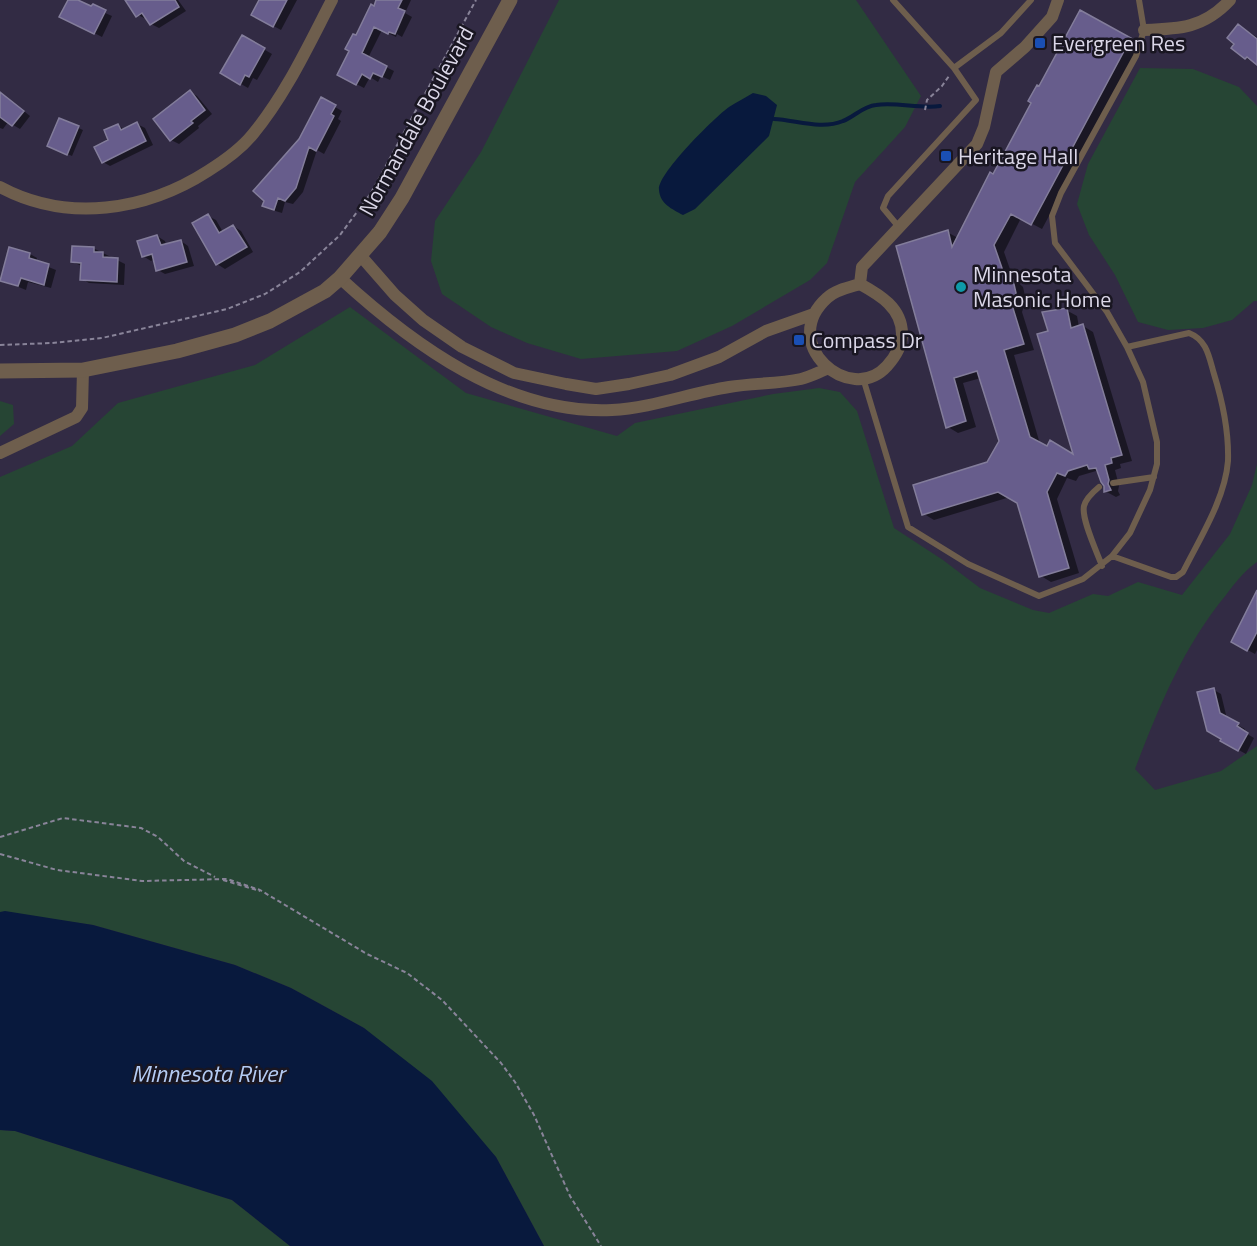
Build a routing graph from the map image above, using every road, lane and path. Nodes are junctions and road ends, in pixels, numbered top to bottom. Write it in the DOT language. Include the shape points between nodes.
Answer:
graph roads {
  1 [pos="332,0"];
  2 [pos="476,0"];
  3 [pos="510,0"];
  4 [pos="893,0"];
  5 [pos="1031,0"];
  6 [pos="1058,0"];
  7 [pos="1139,0"];
  8 [pos="1230,0"];
  9 [pos="1144,30"];
  10 [pos="954,68"];
  11 [pos="976,100"];
  12 [pos="988,106"];
  13 [pos="925,110"];
  14 [pos="0,187"];
  15 [pos="898,226"];
  16 [pos="360,255"];
  17 [pos="340,278"];
  18 [pos="860,284"];
  19 [pos="814,314"];
  20 [pos="0,345"];
  21 [pos="1127,346"];
  22 [pos="827,369"];
  23 [pos="83,370"];
  24 [pos="0,371"];
  25 [pos="863,378"];
  26 [pos="0,453"];
  27 [pos="1154,477"];
  28 [pos="1113,483"];
  29 [pos="1099,487"];
  30 [pos="1112,556"];
  31 [pos="1102,566"];
  32 [pos="0,837"];
  33 [pos="0,854"];
  34 [pos="218,879"];
  35 [pos="601,1246"];
  1 -- 14 [label="street" via="273,108 252,136 196,179 135,204 73,210 41,204"];
  2 -- 20 [label="path" via="371,193 340,236 300,272 265,294 227,309 102,338"];
  3 -- 16 [label="street, Normandale Boulevard" via="402,198 381,232"];
  4 -- 10 [label="lane"];
  5 -- 10 [label="lane" via="1001,33"];
  6 -- 12 [label="street" via="1052,17 996,72"];
  7 -- 9 [label="lane"];
  8 -- 9 [label="street" via="1200,23 1181,29"];
  9 -- 21 [label="lane" via="1136,56 1052,216 1055,243 1107,312"];
  10 -- 11 [label="lane"];
  10 -- 13 [label="path" via="927,100"];
  11 -- 12 [label="lane"];
  11 -- 15 [label="lane" via="888,196 883,208"];
  12 -- 15 [label="street" via="977,144"];
  15 -- 18 [label="street" via="862,267"];
  16 -- 17 [label="street, Normandale Boulevard"];
  16 -- 19 [label="street" via="395,295 462,347 514,372 596,389 670,375 718,357 766,331"];
  17 -- 22 [label="street" via="444,360 499,389 566,408 612,410 728,387 802,379"];
  17 -- 23 [label="street, Normandale Boulevard" via="299,306 235,335"];
  18 -- 19 [label="street" via="828,297"];
  18 -- 25 [label="street" via="886,299 899,317 902,334 896,356 889,364"];
  19 -- 22 [label="street" via="810,332 814,352"];
  21 -- 27 [label="lane" via="1143,382 1157,442"];
  21 -- 30 [label="lane" via="1189,333 1198,337 1223,402 1228,462 1210,518 1183,572 1171,577"];
  22 -- 25 [label="street" via="849,379"];
  23 -- 24 [label="street, Normandale Boulevard"];
  23 -- 26 [label="street" via="82,408 76,417"];
  25 -- 31 [label="lane" via="908,527 968,564 1039,596 1083,579"];
  27 -- 28 [label="lane"];
  27 -- 30 [label="lane" via="1130,534"];
  29 -- 31 [label="lane" via="1084,506 1084,516"];
  30 -- 31 [label="lane"];
  32 -- 34 [label="path" via="63,818 141,828 158,837 184,861"];
  33 -- 34 [label="path" via="57,870 142,881"];
  34 -- 35 [label="path" via="260,890 367,954 407,973 442,1000 501,1063 534,1115 570,1196"];
}
